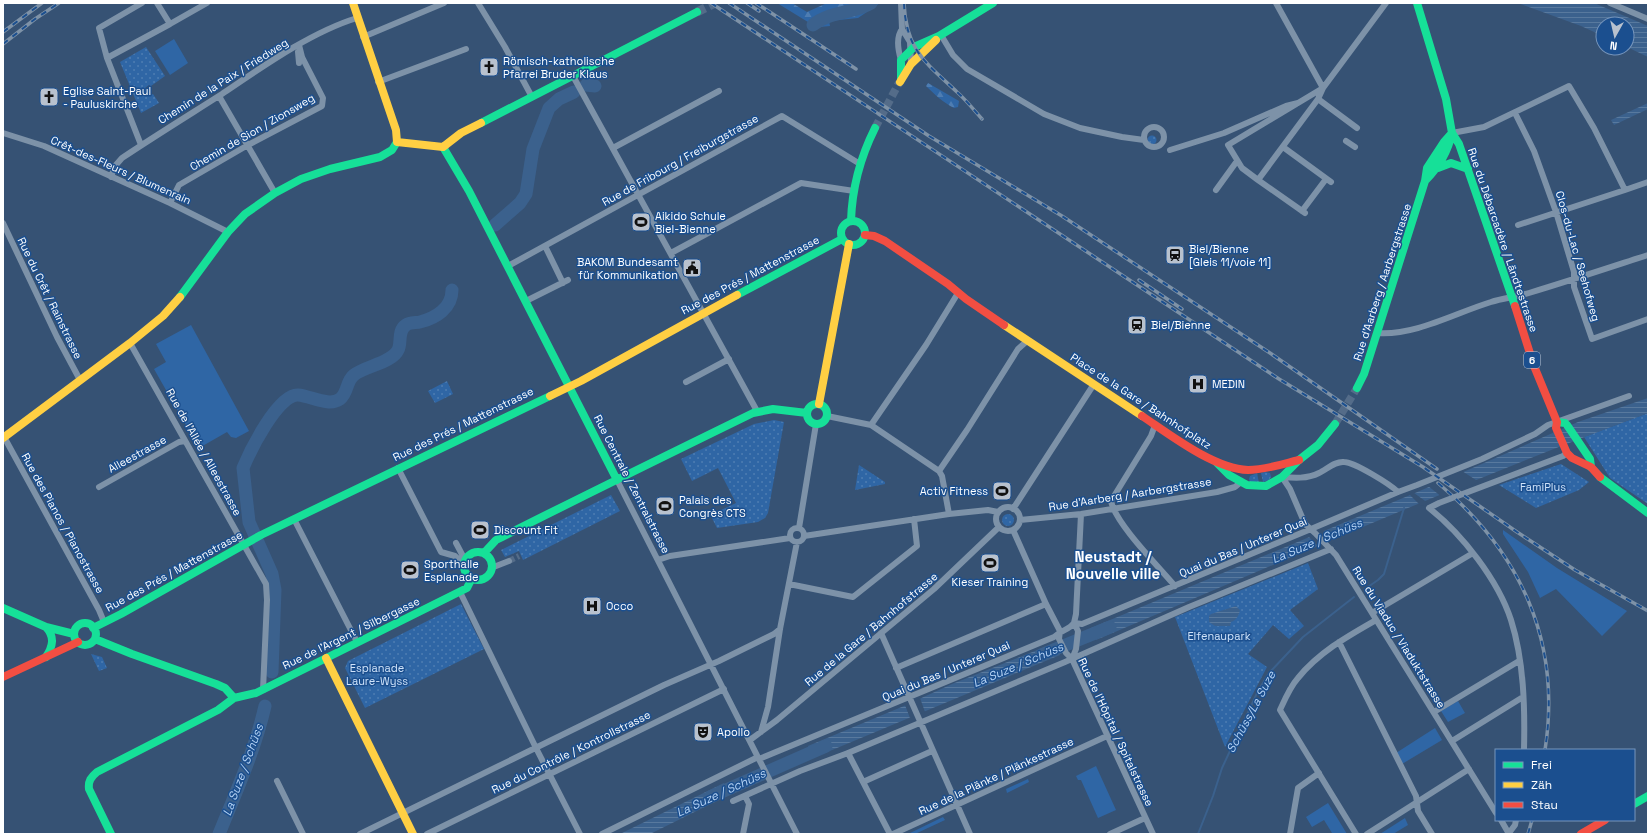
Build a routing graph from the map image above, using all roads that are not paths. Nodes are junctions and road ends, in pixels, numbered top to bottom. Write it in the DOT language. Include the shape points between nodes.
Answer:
graph roads {
  1 [pos="142,3"];
  2 [pos="157,3"];
  3 [pos="206,3"];
  4 [pos="353,3"];
  5 [pos="444,3"];
  6 [pos="478,3"];
  7 [pos="901,3"];
  8 [pos="993,3"];
  9 [pos="1276,3"];
  10 [pos="1386,3"];
  11 [pos="1417,3"];
  12 [pos="1610,3"];
  13 [pos="697,12"];
  14 [pos="357,18"];
  15 [pos="1648,19"];
  16 [pos="170,24"];
  17 [pos="902,29"];
  18 [pos="940,36"];
  19 [pos="363,37"];
  20 [pos="299,45"];
  21 [pos="466,49"];
  22 [pos="911,50"];
  23 [pos="108,58"];
  24 [pos="901,60"];
  25 [pos="299,63"];
  26 [pos="911,64"];
  27 [pos="573,76"];
  28 [pos="378,82"];
  29 [pos="1323,88"];
  30 [pos="719,91"];
  31 [pos="219,96"];
  32 [pos="532,97"];
  33 [pos="1318,99"];
  34 [pos="1298,103"];
  35 [pos="1515,113"];
  36 [pos="875,128"];
  37 [pos="1357,128"];
  38 [pos="3,133"];
  39 [pos="1452,133"];
  40 [pos="1144,140"];
  41 [pos="1346,141"];
  42 [pos="397,142"];
  43 [pos="141,145"];
  44 [pos="248,145"];
  45 [pos="443,147"];
  46 [pos="1283,147"];
  47 [pos="1355,147"];
  48 [pos="613,148"];
  49 [pos="1170,150"];
  50 [pos="1237,160"];
  51 [pos="860,164"];
  52 [pos="1438,168"];
  53 [pos="1468,169"];
  54 [pos="111,177"];
  55 [pos="1258,180"];
  56 [pos="1425,182"];
  57 [pos="1648,182"];
  58 [pos="1216,190"];
  59 [pos="1625,190"];
  60 [pos="854,191"];
  61 [pos="275,193"];
  62 [pos="639,194"];
  63 [pos="170,203"];
  64 [pos="1556,212"];
  65 [pos="851,221"];
  66 [pos="3,224"];
  67 [pos="1518,225"];
  68 [pos="228,232"];
  69 [pos="864,235"];
  70 [pos="845,242"];
  71 [pos="544,246"];
  72 [pos="671,253"];
  73 [pos="1648,255"];
  74 [pos="508,266"];
  75 [pos="1574,278"];
  76 [pos="958,293"];
  77 [pos="1512,298"];
  78 [pos="526,301"];
  79 [pos="703,313"];
  80 [pos="1648,319"];
  81 [pos="1377,333"];
  82 [pos="1027,341"];
  83 [pos="130,343"];
  84 [pos="729,359"];
  85 [pos="80,380"];
  86 [pos="686,382"];
  87 [pos="1094,384"];
  88 [pos="569,386"];
  89 [pos="1358,388"];
  90 [pos="1629,396"];
  91 [pos="819,404"];
  92 [pos="757,411"];
  93 [pos="807,413"];
  94 [pos="826,416"];
  95 [pos="816,424"];
  96 [pos="1335,424"];
  97 [pos="871,425"];
  98 [pos="1155,425"];
  99 [pos="1557,426"];
  100 [pos="3,437"];
  101 [pos="186,441"];
  102 [pos="1566,452"];
  103 [pos="1299,460"];
  104 [pos="1217,463"];
  105 [pos="1272,467"];
  106 [pos="1591,467"];
  107 [pos="398,468"];
  108 [pos="1247,470"];
  109 [pos="939,471"];
  110 [pos="1282,477"];
  111 [pos="617,480"];
  112 [pos="1241,482"];
  113 [pos="99,487"];
  114 [pos="1398,492"];
  115 [pos="1013,508"];
  116 [pos="1114,509"];
  117 [pos="998,512"];
  118 [pos="1648,513"];
  119 [pos="1081,514"];
  120 [pos="946,517"];
  121 [pos="294,519"];
  122 [pos="914,519"];
  123 [pos="1020,520"];
  124 [pos="999,527"];
  125 [pos="799,528"];
  126 [pos="1013,530"];
  127 [pos="1313,531"];
  128 [pos="804,536"];
  129 [pos="790,538"];
  130 [pos="248,542"];
  131 [pos="797,542"];
  132 [pos="456,543"];
  133 [pos="1330,548"];
  134 [pos="484,553"];
  135 [pos="1473,553"];
  136 [pos="658,560"];
  137 [pos="508,561"];
  138 [pos="464,562"];
  139 [pos="491,568"];
  140 [pos="472,578"];
  141 [pos="788,584"];
  142 [pos="1175,586"];
  143 [pos="460,592"];
  144 [pos="1046,604"];
  145 [pos="3,608"];
  146 [pos="1372,613"];
  147 [pos="1376,620"];
  148 [pos="104,622"];
  149 [pos="1074,623"];
  150 [pos="46,626"];
  151 [pos="93,628"];
  152 [pos="780,629"];
  153 [pos="1060,631"];
  154 [pos="881,633"];
  155 [pos="74,634"];
  156 [pos="95,638"];
  157 [pos="78,642"];
  158 [pos="357,642"];
  159 [pos="1339,642"];
  160 [pos="46,657"];
  161 [pos="326,658"];
  162 [pos="1072,659"];
  163 [pos="1519,661"];
  164 [pos="711,664"];
  165 [pos="896,668"];
  166 [pos="3,677"];
  167 [pos="724,689"];
  168 [pos="263,690"];
  169 [pos="1523,697"];
  170 [pos="234,698"];
  171 [pos="910,700"];
  172 [pos="1434,712"];
  173 [pos="920,722"];
  174 [pos="762,732"];
  175 [pos="1107,736"];
  176 [pos="750,740"];
  177 [pos="1452,741"];
  178 [pos="536,748"];
  179 [pos="1524,749"];
  180 [pos="932,751"];
  181 [pos="848,753"];
  182 [pos="760,760"];
  183 [pos="1469,769"];
  184 [pos="1319,773"];
  185 [pos="549,775"];
  186 [pos="277,780"];
  187 [pos="770,781"];
  188 [pos="863,782"];
  189 [pos="745,796"];
  190 [pos="1648,796"];
  191 [pos="733,802"];
  192 [pos="1416,803"];
  193 [pos="1635,803"];
  194 [pos="957,805"];
  195 [pos="1495,811"];
  196 [pos="403,813"];
  197 [pos="1145,818"];
  198 [pos="1501,821"];
  199 [pos="1516,821"];
  200 [pos="1603,821"];
  201 [pos="741,833"];
  202 [pos="111,834"];
  203 [pos="303,834"];
  204 [pos="360,834"];
  205 [pos="413,834"];
  206 [pos="427,834"];
  207 [pos="580,834"];
  208 [pos="602,834"];
  209 [pos="797,834"];
  210 [pos="890,834"];
  211 [pos="893,834"];
  212 [pos="970,834"];
  213 [pos="1110,834"];
  214 [pos="1153,834"];
  215 [pos="1290,834"];
  216 [pos="1356,834"];
  217 [pos="1367,834"];
  218 [pos="1432,834"];
  219 [pos="1509,834"];
  220 [pos="1581,834"];
  1 -- 23 [label="street" via="99,28"];
  2 -- 16 [label="street"];
  3 -- 16 [label="street"];
  4 -- 14 [label="main road"];
  5 -- 19 [label="street"];
  6 -- 32 [label="street"];
  7 -- 17 [label="street"];
  8 -- 18 [label="main road"];
  9 -- 29 [label="street"];
  10 -- 29 [label="street"];
  11 -- 39 [label="main road, Rue d'Aarberg / Aarbergstrasse / 6" via="1446,99"];
  12 -- 15 [label="street"];
  13 -- 27 [label="main road"];
  14 -- 19 [label="main road"];
  14 -- 20 [label="street, Chemin de la Paix / Friedweg"];
  16 -- 23 [label="street"];
  17 -- 22 [label="street" via="910,42"];
  17 -- 24 [label="street" via="899,33"];
  18 -- 22 [label="main road"];
  18 -- 26 [label="main road"];
  18 -- 40 [label="street" via="958,62 1005,93 1044,114 1080,128"];
  19 -- 28 [label="main road"];
  20 -- 25 [label="street"];
  20 -- 31 [label="street, Chemin de la Paix / Friedweg"];
  20 -- 44 [label="street, Chemin de Sion / Zionsweg" via="323,104"];
  21 -- 28 [label="street"];
  22 -- 24 [label="main road"];
  22 -- 26 [label="street"];
  23 -- 43 [label="street"];
  24 -- 26 [label="main road" via="900,81"];
  27 -- 32 [label="main road"];
  27 -- 48 [label="street"];
  28 -- 42 [label="main road" via="396,130"];
  29 -- 33 [label="street"];
  29 -- 34 [label="street"];
  30 -- 48 [label="street"];
  31 -- 43 [label="street, Chemin de la Paix / Friedweg"];
  31 -- 44 [label="street"];
  32 -- 45 [label="main road" via="461,133"];
  33 -- 37 [label="street"];
  33 -- 46 [label="street"];
  34 -- 49 [label="street" via="1224,133"];
  34 -- 50 [label="street" via="1228,145"];
  35 -- 39 [label="street" via="1484,127"];
  35 -- 59 [label="street" via="1569,86 1594,128"];
  35 -- 64 [label="street, Clos-du-Lac / Seehofweg" via="1534,151"];
  36 -- 51 [label="main road"];
  38 -- 54 [label="street, Crêt-des-Fleurs / Blumenrain" via="44,146"];
  39 -- 52 [label="main road, Rue d'Aarberg / Aarbergstrasse" via="1449,148"];
  39 -- 53 [label="main road, Rue du Débarcadère / Ländtestrasse / 6"];
  39 -- 56 [label="main road, Rue d'Aarberg / Aarbergstrasse" via="1427,168"];
  41 -- 47 [label="street"];
  42 -- 45 [label="main road"];
  42 -- 61 [label="main road" via="392,150 380,158 318,173"];
  43 -- 54 [label="street, Chemin de la Paix / Friedweg" via="122,158 115,166"];
  44 -- 61 [label="street"];
  44 -- 63 [label="street, Chemin de Sion / Zionsweg" via="179,185"];
  45 -- 74 [label="main road, Rue Centrale / Zentralstrasse"];
  46 -- 55 [label="street"];
  46 -- 55 [label="street" via="1328,180 1303,212"];
  48 -- 62 [label="street"];
  50 -- 55 [label="street" via="1242,168"];
  50 -- 58 [label="street"];
  51 -- 60 [label="main road"];
  51 -- 62 [label="street, Rue de Fribourg / Freiburgstrasse" via="782,116"];
  52 -- 53 [label="main road" via="1451,163"];
  52 -- 56 [label="main road, Rue d'Aarberg / Aarbergstrasse"];
  53 -- 77 [label="main road, Rue du Débarcadère / Ländtestrasse / 6"];
  54 -- 63 [label="street, Crêt-des-Fleurs / Blumenrain"];
  56 -- 81 [label="main road, Rue d'Aarberg / Aarbergstrasse"];
  57 -- 59 [label="street"];
  59 -- 64 [label="street"];
  60 -- 65 [label="main road"];
  60 -- 72 [label="street" via="801,183"];
  61 -- 68 [label="main road" via="245,214"];
  62 -- 71 [label="street, Rue de Fribourg / Freiburgstrasse"];
  62 -- 72 [label="street"];
  63 -- 68 [label="street, Crêt-des-Fleurs / Blumenrain"];
  64 -- 67 [label="street"];
  64 -- 75 [label="street, Clos-du-Lac / Seehofweg"];
  65 -- 69 [label="main road" via="861,225"];
  65 -- 70 [label="main road" via="842,228 841,234"];
  66 -- 85 [label="street, Rue du Crêt / Rainstrasse"];
  68 -- 83 [label="main road" via="187,290 156,322"];
  69 -- 70 [label="main road" via="859,244"];
  69 -- 76 [label="main road, Place de la Gare / Bahnhofplatz" via="885,241"];
  70 -- 79 [label="main road, Rue des Prés / Mattenstrasse"];
  70 -- 91 [label="main road"];
  71 -- 74 [label="street, Rue de Fribourg / Freiburgstrasse"];
  71 -- 78 [label="street" via="565,281"];
  72 -- 79 [label="street"];
  73 -- 75 [label="street"];
  74 -- 78 [label="main road, Rue Centrale / Zentralstrasse"];
  75 -- 77 [label="street"];
  75 -- 80 [label="street, Clos-du-Lac / Seehofweg" via="1574,286 1592,339"];
  76 -- 82 [label="main road, Place de la Gare / Bahnhofplatz"];
  76 -- 97 [label="street"];
  77 -- 81 [label="street" via="1493,301 1439,321 1396,333"];
  77 -- 99 [label="main road, Rue du Débarcadère / Ländtestrasse / 6"];
  78 -- 88 [label="main road, Rue Centrale / Zentralstrasse"];
  79 -- 84 [label="street"];
  79 -- 88 [label="main road, Rue des Prés / Mattenstrasse"];
  81 -- 89 [label="main road, Rue d'Aarberg / Aarbergstrasse"];
  82 -- 87 [label="main road, Place de la Gare / Bahnhofplatz"];
  82 -- 109 [label="street" via="1018,349"];
  83 -- 85 [label="main road"];
  83 -- 101 [label="street, Rue de l'Allée / Alleestrasse"];
  84 -- 86 [label="street"];
  84 -- 92 [label="street"];
  85 -- 100 [label="main road"];
  87 -- 98 [label="main road, Place de la Gare / Bahnhofplatz"];
  87 -- 115 [label="street"];
  88 -- 107 [label="main road, Rue des Prés / Mattenstrasse"];
  88 -- 111 [label="main road, Rue Centrale / Zentralstrasse"];
  90 -- 99 [label="street, Quai du Bas / Unterer Quai"];
  91 -- 93 [label="main road" via="812,405"];
  91 -- 94 [label="main road" via="824,407"];
  92 -- 93 [label="main road" via="776,409"];
  92 -- 111 [label="main road"];
  93 -- 95 [label="main road" via="809,420"];
  94 -- 95 [label="main road" via="824,421"];
  94 -- 97 [label="street"];
  95 -- 125 [label="street"];
  96 -- 103 [label="main road" via="1318,445"];
  97 -- 109 [label="street"];
  98 -- 104 [label="main road, Place de la Gare / Bahnhofplatz"];
  98 -- 116 [label="street" via="1151,436 1111,498"];
  99 -- 102 [label="main road, Rue du Débarcadère / Ländtestrasse / 6"];
  99 -- 106 [label="main road" via="1567,425 1590,459"];
  99 -- 114 [label="street, Quai du Bas / Unterer Quai" via="1545,427 1482,458"];
  100 -- 148 [label="street, Rue des Pianos / Pianostrasse"];
  101 -- 113 [label="street, Alleestrasse" via="179,442"];
  101 -- 130 [label="street, Rue de l'Allée / Alleestrasse"];
  102 -- 106 [label="main road" via="1572,458"];
  102 -- 135 [label="street" via="1563,456 1429,508"];
  103 -- 105 [label="main road, Place de la Gare / Bahnhofplatz"];
  103 -- 110 [label="main road"];
  104 -- 108 [label="main road, Place de la Gare / Bahnhofplatz"];
  104 -- 112 [label="main road"];
  105 -- 108 [label="main road, Place de la Gare / Bahnhofplatz"];
  105 -- 110 [label="main road"];
  106 -- 118 [label="main road" via="1603,480"];
  107 -- 121 [label="main road, Rue des Prés / Mattenstrasse"];
  107 -- 138 [label="street" via="441,552"];
  108 -- 112 [label="main road"];
  109 -- 120 [label="street" via="946,494"];
  110 -- 112 [label="main road" via="1266,486 1251,486"];
  110 -- 114 [label="street" via="1308,477 1344,462 1353,464"];
  110 -- 127 [label="street, Rue du Viaduc / Viaduktstrasse" via="1305,524"];
  111 -- 134 [label="main road" via="496,540"];
  111 -- 136 [label="street, Rue Centrale / Zentralstrasse"];
  112 -- 116 [label="street, Rue d'Aarberg / Aarbergstrasse" via="1235,487 1217,492"];
  114 -- 127 [label="street, Quai du Bas / Unterer Quai"];
  115 -- 117 [label="street" via="1005,508"];
  115 -- 123 [label="street"];
  116 -- 119 [label="street, Rue d'Aarberg / Aarbergstrasse"];
  116 -- 142 [label="street" via="1122,524"];
  117 -- 120 [label="street" via="988,510"];
  117 -- 124 [label="street" via="996,522"];
  119 -- 123 [label="street, Rue d'Aarberg / Aarbergstrasse"];
  119 -- 149 [label="street"];
  120 -- 122 [label="street"];
  121 -- 130 [label="main road, Rue des Prés / Mattenstrasse"];
  121 -- 158 [label="street"];
  122 -- 128 [label="street"];
  122 -- 141 [label="street" via="917,546 853,597"];
  123 -- 126 [label="street"];
  124 -- 126 [label="street" via="1006,531"];
  124 -- 154 [label="street, Rue de la Gare / Bahnhofstrasse" via="958,568"];
  125 -- 128 [label="street" via="804,532"];
  125 -- 129 [label="street" via="793,529"];
  126 -- 144 [label="street, Rue de l'Hôpital / Spitalstrasse"];
  127 -- 133 [label="street, Rue du Viaduc / Viaduktstrasse"];
  127 -- 142 [label="street, Quai du Bas / Unterer Quai"];
  128 -- 131 [label="street" via="803,540"];
  129 -- 131 [label="street"];
  129 -- 136 [label="street"];
  130 -- 148 [label="main road, Rue des Prés / Mattenstrasse"];
  130 -- 168 [label="street, Rue de l'Allée / Alleestrasse" via="267,591"];
  131 -- 141 [label="street"];
  132 -- 138 [label="street"];
  133 -- 146 [label="street, Rue du Viaduc / Viaduktstrasse"];
  133 -- 162 [label="street"];
  134 -- 138 [label="main road" via="475,552"];
  134 -- 139 [label="main road" via="490,559"];
  135 -- 146 [label="street"];
  135 -- 163 [label="street" via="1505,605 1518,648"];
  136 -- 164 [label="street, Rue Centrale / Zentralstrasse"];
  137 -- 139 [label="street"];
  138 -- 140 [label="main road" via="466,572"];
  139 -- 140 [label="main road" via="486,577"];
  140 -- 143 [label="main road, Rue de l'Argent / Silbergasse"];
  141 -- 152 [label="street"];
  142 -- 149 [label="street, Quai du Bas / Unterer Quai" via="1082,624"];
  143 -- 158 [label="main road, Rue de l'Argent / Silbergasse"];
  143 -- 178 [label="street"];
  144 -- 153 [label="street, Rue de l'Hôpital / Spitalstrasse"];
  144 -- 165 [label="street"];
  145 -- 150 [label="main road"];
  146 -- 147 [label="street, Rue du Viaduc / Viaduktstrasse"];
  147 -- 159 [label="street"];
  147 -- 172 [label="street, Rue du Viaduc / Viaduktstrasse"];
  148 -- 151 [label="main road, Rue des Prés / Mattenstrasse"];
  149 -- 153 [label="street, Quai du Bas / Unterer Quai"];
  149 -- 162 [label="street" via="1078,632"];
  150 -- 155 [label="main road"];
  150 -- 160 [label="main road" via="53,637 51,650"];
  151 -- 155 [label="main road" via="88,624 81,624"];
  151 -- 156 [label="main road"];
  152 -- 164 [label="street"];
  152 -- 174 [label="street"];
  153 -- 162 [label="street, Rue de l'Hôpital / Spitalstrasse" via="1060,640"];
  153 -- 171 [label="street, Quai du Bas / Unterer Quai" via="1054,637"];
  154 -- 165 [label="street"];
  154 -- 174 [label="street, Rue de la Gare / Bahnhofstrasse"];
  155 -- 157 [label="main road"];
  156 -- 157 [label="main road" via="86,645"];
  156 -- 170 [label="main road" via="216,684 225,688"];
  157 -- 160 [label="main road"];
  158 -- 161 [label="main road, Rue de l'Argent / Silbergasse"];
  159 -- 184 [label="street" via="1297,679 1280,710"];
  159 -- 192 [label="street" via="1416,796"];
  160 -- 166 [label="main road"];
  161 -- 168 [label="main road, Rue de l'Argent / Silbergasse"];
  161 -- 196 [label="main road"];
  162 -- 173 [label="street"];
  162 -- 175 [label="street, Rue de l'Hôpital / Spitalstrasse"];
  163 -- 169 [label="street"];
  163 -- 172 [label="street"];
  164 -- 167 [label="street, Rue Centrale / Zentralstrasse"];
  164 -- 178 [label="street"];
  165 -- 171 [label="street"];
  167 -- 176 [label="street, Rue Centrale / Zentralstrasse"];
  167 -- 185 [label="street, Rue du Contrôle / Kontrollstrasse"];
  168 -- 170 [label="main road, Rue de l'Argent / Silbergasse"];
  169 -- 177 [label="street"];
  169 -- 179 [label="street"];
  170 -- 202 [label="main road" via="218,710 91,776 88,782 89,789"];
  171 -- 173 [label="street"];
  171 -- 182 [label="street, Quai du Bas / Unterer Quai"];
  172 -- 177 [label="street, Rue du Viaduc / Viaduktstrasse"];
  173 -- 180 [label="street"];
  173 -- 181 [label="street"];
  174 -- 176 [label="street, Rue de la Gare / Bahnhofstrasse"];
  175 -- 194 [label="street, Rue de la Plänke / Plänkestrasse"];
  175 -- 197 [label="street, Rue de l'Hôpital / Spitalstrasse"];
  176 -- 182 [label="street, Rue Centrale / Zentralstrasse"];
  177 -- 183 [label="street, Rue du Viaduc / Viaduktstrasse"];
  178 -- 185 [label="street"];
  178 -- 196 [label="street"];
  180 -- 188 [label="street"];
  180 -- 194 [label="street"];
  181 -- 187 [label="street"];
  181 -- 188 [label="street"];
  182 -- 187 [label="street, Rue Centrale / Zentralstrasse"];
  182 -- 208 [label="street, Quai du Bas / Unterer Quai" via="731,770"];
  183 -- 192 [label="street"];
  183 -- 195 [label="street, Rue du Viaduc / Viaduktstrasse"];
  184 -- 215 [label="street" via="1297,789"];
  184 -- 216 [label="street"];
  185 -- 206 [label="street, Rue du Contrôle / Kontrollstrasse"];
  185 -- 207 [label="street"];
  186 -- 203 [label="street"];
  187 -- 189 [label="street"];
  187 -- 209 [label="street, Rue Centrale / Zentralstrasse"];
  188 -- 210 [label="street"];
  189 -- 191 [label="street"];
  189 -- 201 [label="street" via="749,804"];
  190 -- 193 [label="main road"];
  192 -- 217 [label="street"];
  192 -- 218 [label="street"];
  194 -- 211 [label="street, Rue de la Plänke / Plänkestrasse"];
  194 -- 212 [label="street"];
  196 -- 204 [label="street"];
  196 -- 205 [label="main road"];
  197 -- 213 [label="street"];
  197 -- 214 [label="street, Rue de l'Hôpital / Spitalstrasse"];
  198 -- 219 [label="street"];
  199 -- 219 [label="street"];
  200 -- 220 [label="main road"];
}
